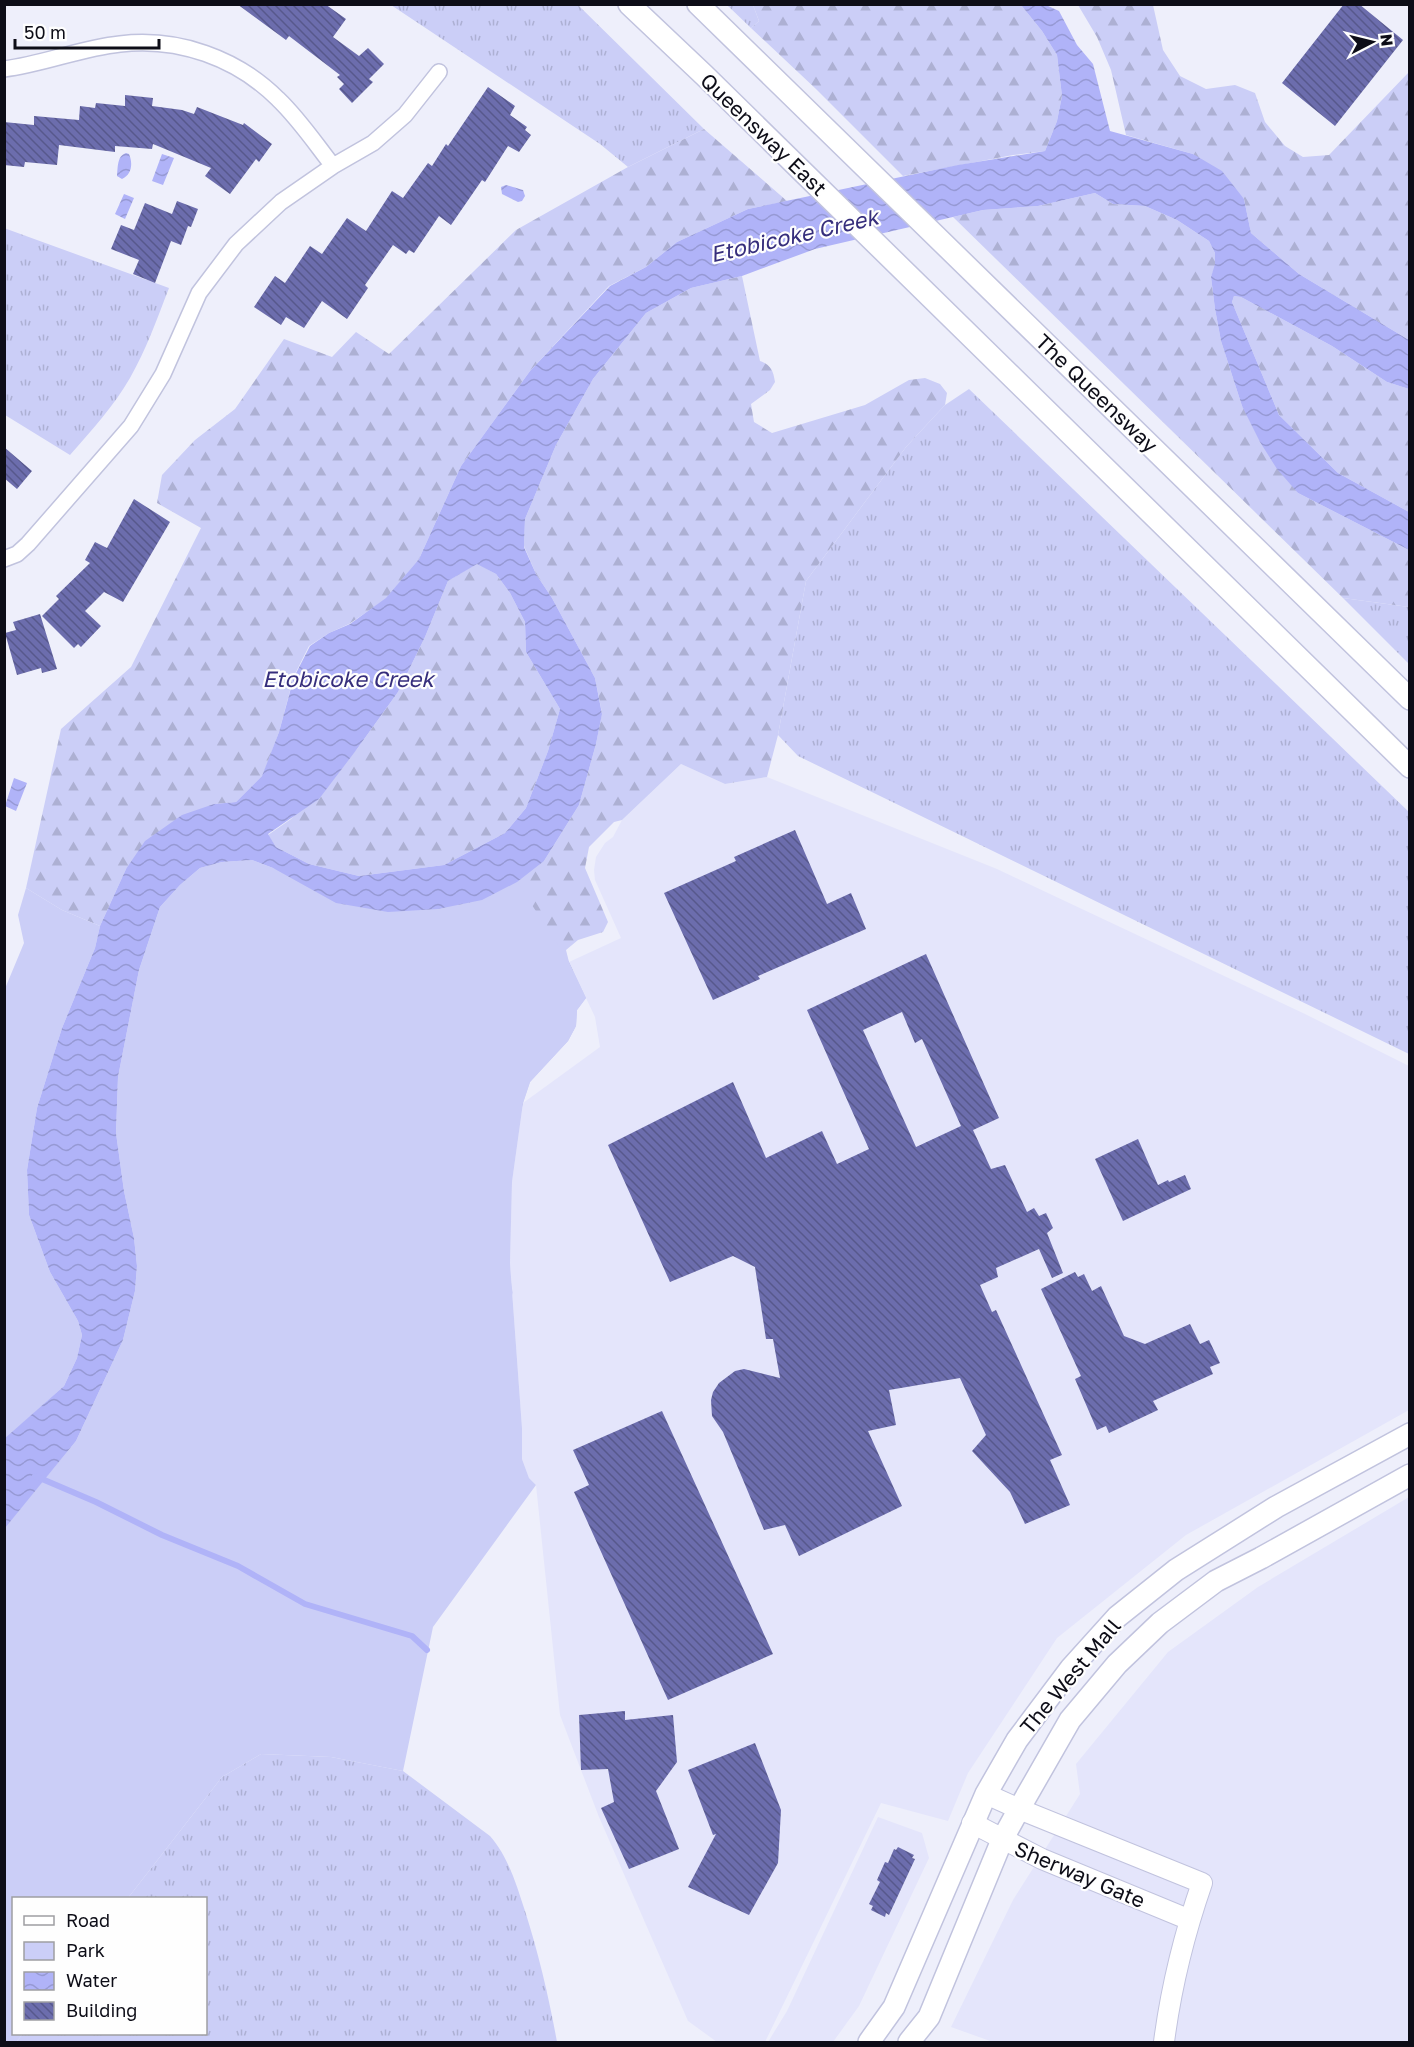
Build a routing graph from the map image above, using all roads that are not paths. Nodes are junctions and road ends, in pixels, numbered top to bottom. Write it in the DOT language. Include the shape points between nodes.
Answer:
graph roads {
  1 [pos="629,4"];
  2 [pos="698,4"];
  3 [pos="4,69"];
  4 [pos="440,72"];
  5 [pos="333,166"];
  6 [pos="4,559"];
  7 [pos="1410,699"];
  8 [pos="1410,767"];
  9 [pos="1410,1434"];
  10 [pos="1410,1475"];
  11 [pos="986,1794"];
  12 [pos="1019,1809"];
  13 [pos="972,1824"];
  14 [pos="1002,1840"];
  15 [pos="1190,1920"];
  16 [pos="869,2043"];
  17 [pos="909,2043"];
  18 [pos="1164,2043"];
  1 -- 8 [label="main road, Queensway East"];
  2 -- 7 [label="main road, The Queensway"];
  3 -- 5 [label="street" via="120,44 160,44 199,51 235,67 268,90"];
  4 -- 5 [label="street" via="405,115 373,143"];
  5 -- 6 [label="street" via="281,202 219,265 200,293 163,374 130,426 28,544"];
  9 -- 11 [label="main road, The West Mall" via="1276,1508 1176,1570 1117,1617 1071,1668 1017,1740"];
  10 -- 12 [label="main road, The West Mall" via="1216,1581 1160,1623 1117,1664 1070,1720"];
  11 -- 12 [label="street, Sherway Gate"];
  11 -- 13 [label="main road, The West Mall"];
  12 -- 14 [label="main road, The West Mall"];
  12 -- 15 [label="street, Sherway Gate" via="1202,1883"];
  13 -- 14 [label="street, Sherway Gate"];
  13 -- 16 [label="main road, The West Mall" via="894,2007"];
  14 -- 15 [label="street, Sherway Gate"];
  14 -- 17 [label="main road, The West Mall" via="929,2017"];
  15 -- 18 [label="street" via="1176,1970"];
}
